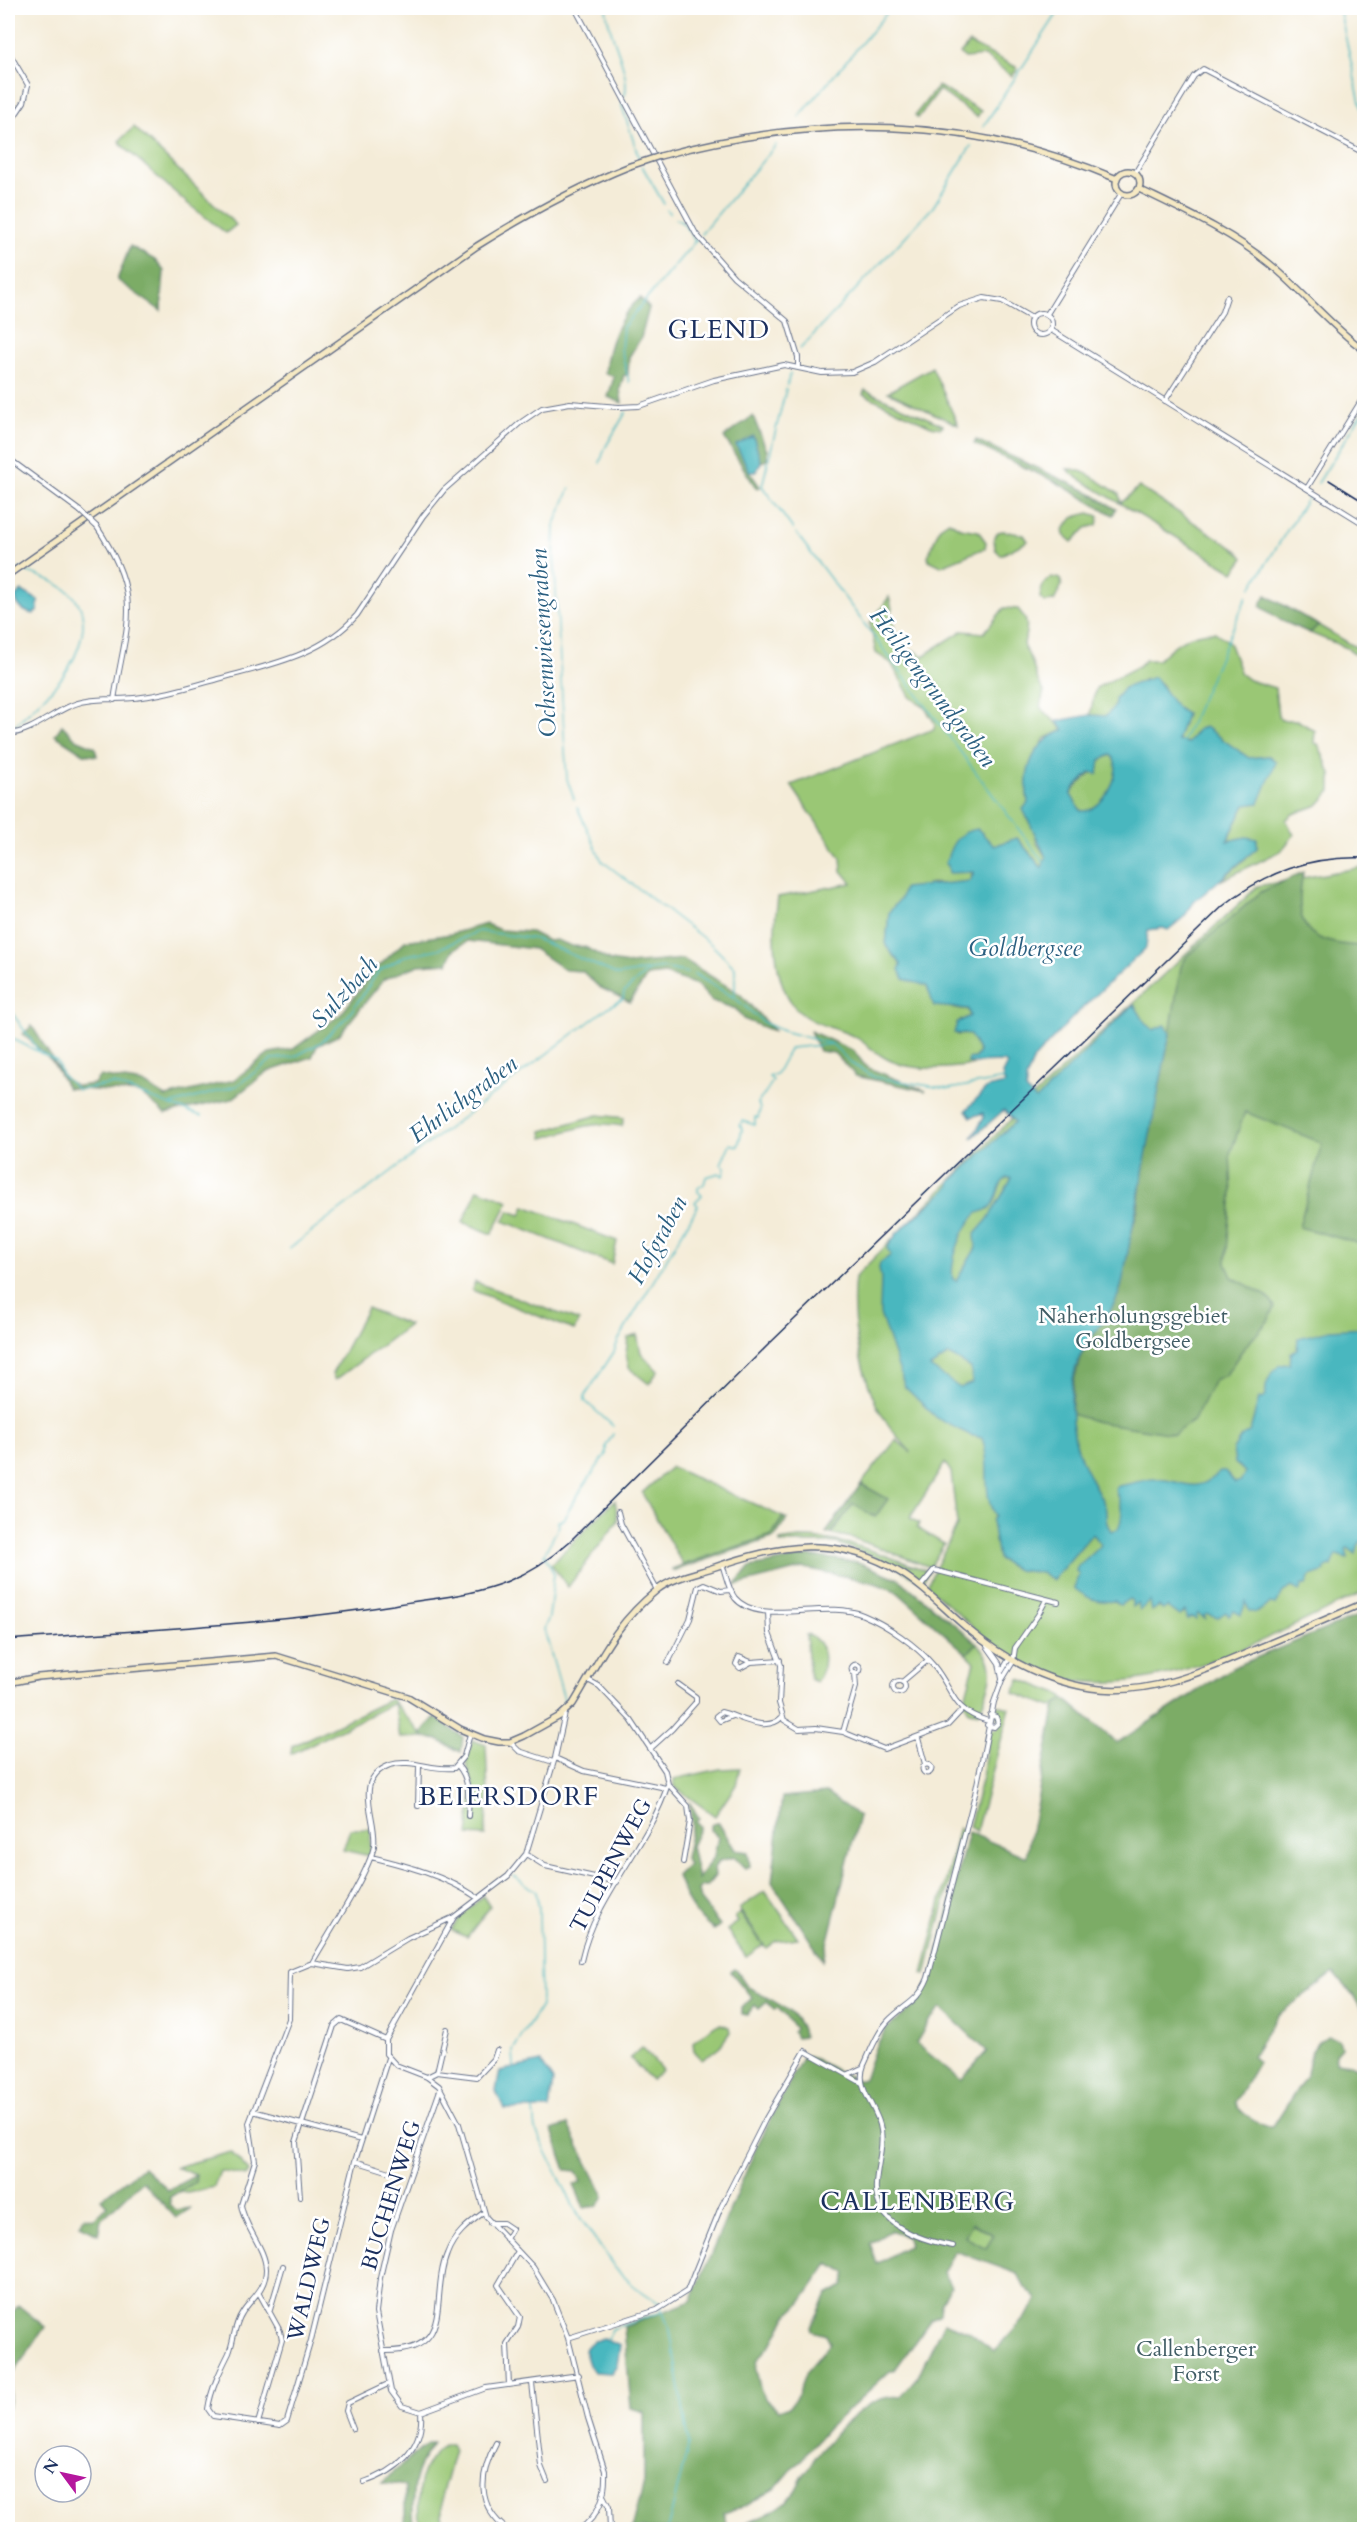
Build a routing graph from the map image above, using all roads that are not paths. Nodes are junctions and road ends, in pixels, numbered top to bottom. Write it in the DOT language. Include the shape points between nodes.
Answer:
graph roads {
  1 [pos="575,8"];
  2 [pos="8,51"];
  3 [pos="8,126"];
  4 [pos="1365,153"];
  5 [pos="1135,173"];
  6 [pos="1117,179"];
  7 [pos="1139,189"];
  8 [pos="1121,194"];
  9 [pos="1227,297"];
  10 [pos="1047,314"];
  11 [pos="1032,318"];
  12 [pos="1051,330"];
  13 [pos="1365,350"];
  14 [pos="798,367"];
  15 [pos="1365,396"];
  16 [pos="1165,401"];
  17 [pos="8,458"];
  18 [pos="1307,488"];
  19 [pos="1365,524"];
  20 [pos="9,573"];
  21 [pos="114,700"];
  22 [pos="9,734"];
  23 [pos="618,1512"];
  24 [pos="722,1564"];
  25 [pos="921,1586"];
  26 [pos="657,1590"];
  27 [pos="730,1590"];
  28 [pos="1046,1599"];
  29 [pos="1058,1602"];
  30 [pos="1365,1603"];
  31 [pos="768,1612"];
  32 [pos="982,1640"];
  33 [pos="1009,1659"];
  34 [pos="780,1660"];
  35 [pos="928,1660"];
  36 [pos="751,1662"];
  37 [pos="668,1664"];
  38 [pos="1002,1671"];
  39 [pos="855,1673"];
  40 [pos="588,1680"];
  41 [pos="1002,1680"];
  42 [pos="902,1682"];
  43 [pos="8,1683"];
  44 [pos="678,1684"];
  45 [pos="962,1710"];
  46 [pos="565,1713"];
  47 [pos="990,1715"];
  48 [pos="732,1716"];
  49 [pos="782,1717"];
  50 [pos="988,1723"];
  51 [pos="843,1732"];
  52 [pos="470,1734"];
  53 [pos="918,1738"];
  54 [pos="510,1742"];
  55 [pos="651,1748"];
  56 [pos="554,1760"];
  57 [pos="925,1764"];
  58 [pos="458,1766"];
  59 [pos="419,1767"];
  60 [pos="667,1786"];
  61 [pos="418,1806"];
  62 [pos="468,1816"];
  63 [pos="525,1854"];
  64 [pos="371,1857"];
  65 [pos="683,1862"];
  66 [pos="617,1882"];
  67 [pos="478,1898"];
  68 [pos="454,1917"];
  69 [pos="581,1961"];
  70 [pos="312,1963"];
  71 [pos="447,2029"];
  72 [pos="386,2040"];
  73 [pos="497,2050"];
  74 [pos="388,2058"];
  75 [pos="863,2068"];
  76 [pos="437,2072"];
  77 [pos="849,2074"];
  78 [pos="427,2078"];
  79 [pos="862,2083"];
  80 [pos="441,2089"];
  81 [pos="253,2111"];
  82 [pos="300,2124"];
  83 [pos="361,2140"];
  84 [pos="355,2160"];
  85 [pos="390,2172"];
  86 [pos="300,2197"];
  87 [pos="483,2213"];
  88 [pos="490,2223"];
  89 [pos="506,2239"];
  90 [pos="953,2246"];
  91 [pos="518,2251"];
  92 [pos="283,2266"];
  93 [pos="259,2293"];
  94 [pos="269,2311"];
  95 [pos="568,2338"];
  96 [pos="383,2351"];
  97 [pos="579,2375"];
  98 [pos="532,2383"];
  99 [pos="388,2384"];
  100 [pos="509,2385"];
  101 [pos="421,2412"];
  102 [pos="258,2423"];
  103 [pos="353,2429"];
  104 [pos="496,2443"];
  105 [pos="547,2481"];
  106 [pos="364,2482"];
  107 [pos="604,2497"];
  108 [pos="508,2529"];
  109 [pos="579,2529"];
  110 [pos="610,2529"];
  1 -- 14 [label="street" via="696,234 734,277 787,321"];
  2 -- 3 [label="street" via="28,85 24,102"];
  4 -- 5 [label="street" via="1203,69 1194,76"];
  5 -- 6 [label="main road" via="1125,172"];
  5 -- 7 [label="main road"];
  6 -- 8 [label="main road" via="1116,187"];
  6 -- 20 [label="main road, bridge" via="1065,159 992,139 879,126 752,134 630,166 534,211 477,246"];
  7 -- 8 [label="main road" via="1133,195"];
  7 -- 13 [label="main road" via="1254,252 1285,277 1337,330"];
  8 -- 10 [label="street"];
  9 -- 16 [label="street" via="1222,312"];
  10 -- 11 [label="street"];
  10 -- 12 [label="street" via="1052,321"];
  11 -- 12 [label="street" via="1030,328 1037,335"];
  11 -- 14 [label="street" via="996,299 972,300 861,370 839,374"];
  12 -- 16 [label="street"];
  14 -- 21 [label="street" via="784,365 714,380 639,406 576,403 542,408 450,483 423,516 357,615 335,637 275,664 167,693"];
  15 -- 18 [label="street"];
  16 -- 18 [label="street"];
  17 -- 21 [label="street, bridge" via="97,527 120,564 129,595"];
  18 -- 19 [label="street"];
  21 -- 22 [label="street" via="88,700"];
  23 -- 26 [label="street"];
  24 -- 25 [label="main road" via="805,1545 846,1549 873,1558"];
  24 -- 26 [label="main road"];
  24 -- 27 [label="street"];
  25 -- 28 [label="street" via="934,1570"];
  25 -- 32 [label="main road"];
  26 -- 40 [label="main road" via="612,1636"];
  27 -- 31 [label="street" via="750,1609"];
  27 -- 37 [label="street" via="704,1584 698,1587 690,1620"];
  28 -- 29 [label="street"];
  28 -- 33 [label="street"];
  30 -- 33 [label="main road" via="1221,1664 1154,1686 1093,1688 1057,1680"];
  31 -- 34 [label="street" via="769,1633"];
  31 -- 35 [label="street" via="827,1608 860,1614 890,1630"];
  32 -- 33 [label="main road"];
  32 -- 38 [label="street"];
  33 -- 38 [label="street"];
  33 -- 41 [label="street"];
  34 -- 36 [label="street"];
  34 -- 49 [label="street"];
  35 -- 42 [label="street"];
  35 -- 45 [label="street"];
  38 -- 41 [label="street"];
  39 -- 51 [label="street" via="856,1687"];
  40 -- 46 [label="main road"];
  40 -- 55 [label="street" via="630,1720"];
  41 -- 47 [label="street"];
  43 -- 52 [label="main road" via="276,1656 408,1697"];
  44 -- 55 [label="street" via="696,1697 696,1702"];
  45 -- 50 [label="street"];
  45 -- 53 [label="street" via="951,1723"];
  46 -- 54 [label="main road"];
  46 -- 56 [label="street"];
  47 -- 50 [label="street"];
  47 -- 50 [label="street" via="998,1723"];
  48 -- 49 [label="street" via="764,1725"];
  49 -- 51 [label="street" via="799,1730"];
  50 -- 75 [label="street" via="975,1794 928,1978 919,1996 882,2028"];
  51 -- 53 [label="street" via="884,1749"];
  52 -- 54 [label="main road"];
  52 -- 58 [label="street"];
  53 -- 57 [label="street"];
  54 -- 56 [label="street" via="519,1751"];
  55 -- 60 [label="street" via="665,1771"];
  56 -- 60 [label="street" via="584,1771"];
  56 -- 63 [label="street"];
  58 -- 59 [label="street"];
  58 -- 62 [label="street" via="465,1775"];
  59 -- 61 [label="street"];
  59 -- 64 [label="street" via="390,1765 373,1778 367,1798 374,1825"];
  60 -- 65 [label="street" via="688,1806 690,1821"];
  60 -- 66 [label="street, TULPENWEG" via="658,1813"];
  63 -- 66 [label="street" via="545,1866"];
  63 -- 67 [label="street" via="508,1876"];
  64 -- 67 [label="street" via="442,1879"];
  64 -- 70 [label="street"];
  66 -- 69 [label="street, TULPENWEG" via="598,1914"];
  67 -- 68 [label="street"];
  68 -- 70 [label="street" via="408,1938 360,1967"];
  68 -- 72 [label="street"];
  70 -- 81 [label="street" via="290,1972 287,2027"];
  71 -- 76 [label="street"];
  72 -- 74 [label="street"];
  72 -- 82 [label="street" via="338,2021"];
  73 -- 76 [label="street" via="477,2077"];
  74 -- 78 [label="street" via="400,2068"];
  74 -- 83 [label="street, WALDWEG"];
  75 -- 77 [label="street"];
  75 -- 79 [label="street"];
  76 -- 78 [label="street"];
  77 -- 79 [label="street"];
  77 -- 95 [label="street" via="804,2050 721,2207 687,2291 657,2310"];
  78 -- 80 [label="street"];
  79 -- 90 [label="street" via="881,2128 876,2196 884,2215 916,2236"];
  80 -- 87 [label="street" via="459,2124"];
  80 -- 96 [label="street, BUCHENWEG" via="382,2263 376,2312"];
  81 -- 82 [label="street"];
  81 -- 93 [label="street" via="249,2127 255,2161 241,2205 266,2266"];
  82 -- 83 [label="street"];
  82 -- 86 [label="street" via="295,2148"];
  83 -- 84 [label="street, WALDWEG"];
  84 -- 85 [label="street"];
  84 -- 102 [label="street, WALDWEG" via="287,2421 283,2426"];
  87 -- 88 [label="street"];
  87 -- 96 [label="street" via="459,2232 447,2253 439,2314 428,2338 410,2349"];
  88 -- 89 [label="street"];
  88 -- 89 [label="street" via="503,2223 512,2229"];
  89 -- 91 [label="street"];
  91 -- 95 [label="street" via="550,2293"];
  91 -- 100 [label="street" via="498,2285 520,2317 507,2344"];
  92 -- 94 [label="street"];
  93 -- 94 [label="street"];
  93 -- 102 [label="street" via="241,2314 209,2403 213,2416"];
  94 -- 102 [label="street" via="282,2340"];
  95 -- 97 [label="street"];
  96 -- 99 [label="street, BUCHENWEG"];
  97 -- 98 [label="street"];
  97 -- 107 [label="street" via="588,2418 603,2458"];
  98 -- 100 [label="street"];
  98 -- 105 [label="street" via="541,2466"];
  99 -- 101 [label="street, BUCHENWEG" via="402,2406"];
  99 -- 103 [label="street" via="348,2403 346,2411"];
  100 -- 101 [label="street" via="470,2393"];
  101 -- 106 [label="street" via="419,2438 408,2455 387,2473"];
  104 -- 108 [label="street" via="484,2466 483,2485 489,2506"];
  107 -- 109 [label="street" via="594,2517"];
  107 -- 110 [label="street" via="609,2507"];
}
